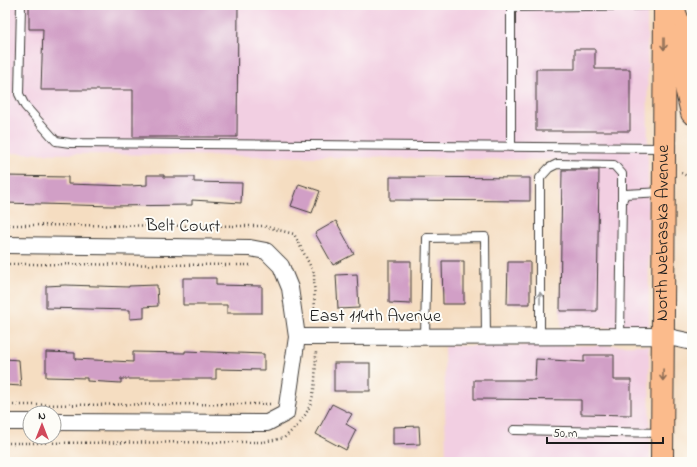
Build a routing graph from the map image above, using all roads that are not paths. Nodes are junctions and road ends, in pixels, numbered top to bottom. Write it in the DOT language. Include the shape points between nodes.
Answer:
graph roads {
  1 [pos="20,5"];
  2 [pos="602,5"];
  3 [pos="665,5"];
  4 [pos="511,6"];
  5 [pos="692,113"];
  6 [pos="511,146"];
  7 [pos="664,148"];
  8 [pos="664,192"];
  9 [pos="622,201"];
  10 [pos="5,245"];
  11 [pos="620,336"];
  12 [pos="664,336"];
  13 [pos="297,337"];
  14 [pos="425,337"];
  15 [pos="486,337"];
  16 [pos="540,337"];
  17 [pos="692,342"];
  18 [pos="5,422"];
  19 [pos="22,422"];
  20 [pos="62,422"];
  21 [pos="514,430"];
  22 [pos="662,433"];
  23 [pos="662,462"];
  1 -- 6 [label="lane" via="19,94 25,106 56,141"];
  2 -- 3 [label="lane"];
  2 -- 4 [label="lane"];
  3 -- 5 [label="main road" via="675,13 679,24 683,75"];
  3 -- 7 [label="main road, North Nebraska Avenue, one-way"];
  4 -- 6 [label="lane"];
  6 -- 7 [label="lane"];
  7 -- 8 [label="main road, North Nebraska Avenue"];
  8 -- 9 [label="lane" via="625,194"];
  8 -- 12 [label="main road, North Nebraska Avenue"];
  9 -- 11 [label="lane"];
  16 -- 9 [label="lane, one-way" via="540,178 557,164 614,164 622,174"];
  10 -- 13 [label="street, Belt Court" via="250,248 266,251 281,266 290,288"];
  11 -- 12 [label="street, East 114th Avenue"];
  11 -- 16 [label="street, East 114th Avenue"];
  12 -- 17 [label="street, East 114th Avenue"];
  12 -- 22 [label="main road, North Nebraska Avenue, one-way"];
  13 -- 14 [label="street, East 114th Avenue"];
  13 -- 20 [label="street, East 114th Avenue" via="286,413 267,422"];
  14 -- 15 [label="street, East 114th Avenue"];
  14 -- 15 [label="lane" via="427,238 477,237 485,237"];
  15 -- 16 [label="street, East 114th Avenue"];
  18 -- 19 [label="street"];
  21 -- 22 [label="lane"];
  22 -- 23 [label="main road, North Nebraska Avenue"];
}
